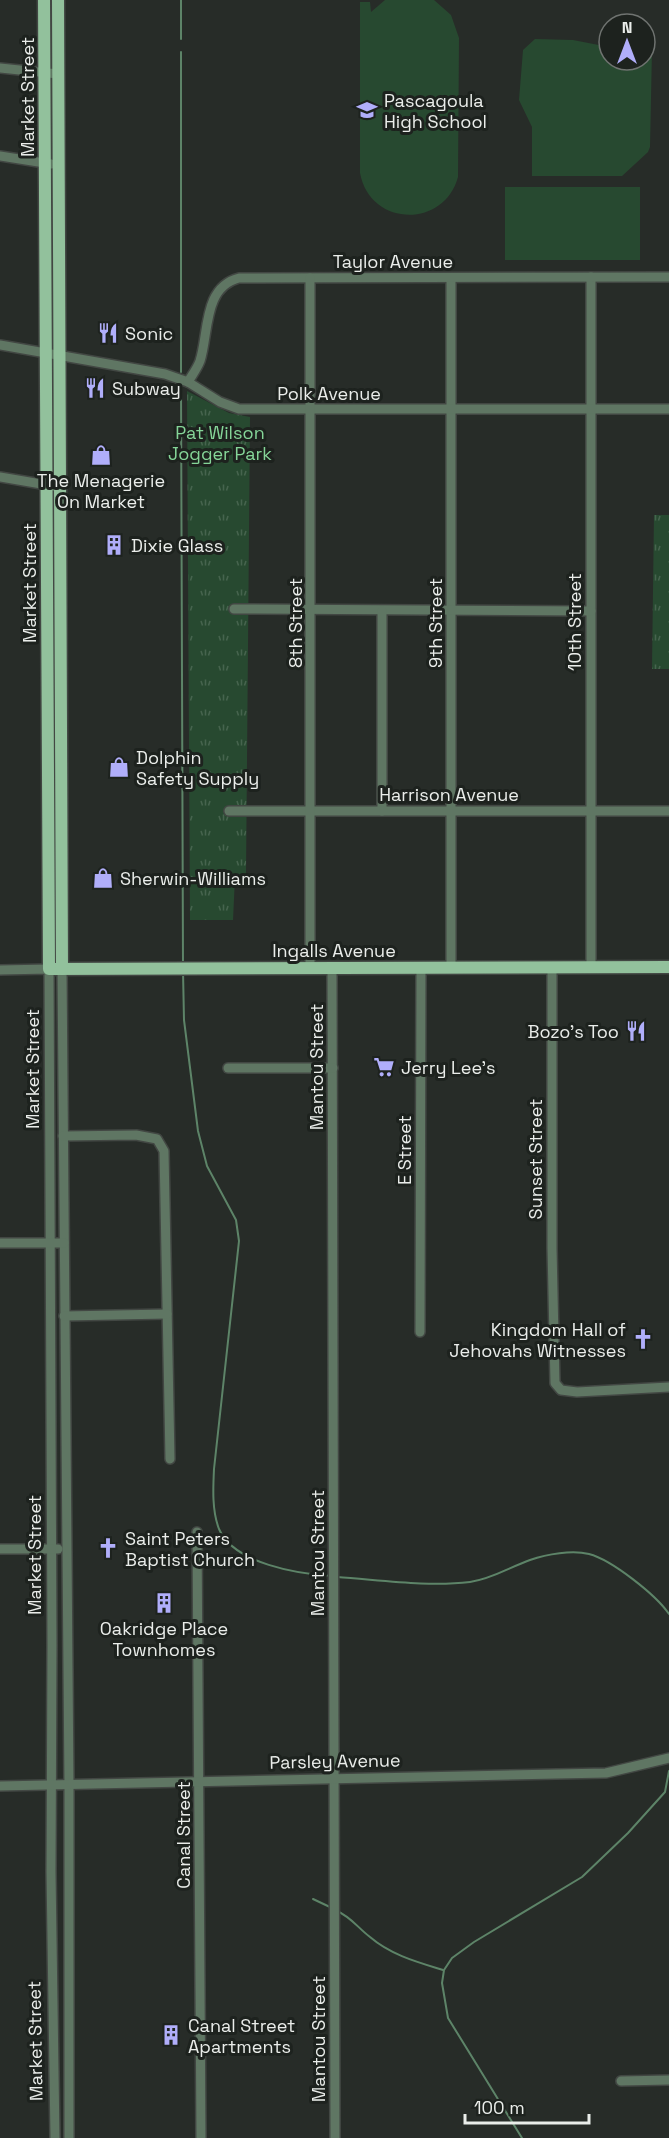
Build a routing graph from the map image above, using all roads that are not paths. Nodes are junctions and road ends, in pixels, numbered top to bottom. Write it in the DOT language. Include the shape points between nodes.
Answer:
graph roads {
  1 [pos="44,0"];
  2 [pos="58,0"];
  3 [pos="0,68"];
  4 [pos="45,74"];
  5 [pos="58,74"];
  6 [pos="0,156"];
  7 [pos="52,164"];
  8 [pos="591,277"];
  9 [pos="669,277"];
  10 [pos="310,278"];
  11 [pos="451,278"];
  12 [pos="0,345"];
  13 [pos="52,354"];
  14 [pos="188,382"];
  15 [pos="591,409"];
  16 [pos="669,409"];
  17 [pos="311,410"];
  18 [pos="451,410"];
  19 [pos="0,477"];
  20 [pos="53,486"];
  21 [pos="234,609"];
  22 [pos="311,610"];
  23 [pos="382,611"];
  24 [pos="452,611"];
  25 [pos="591,611"];
  26 [pos="229,811"];
  27 [pos="311,811"];
  28 [pos="382,811"];
  29 [pos="452,811"];
  30 [pos="592,811"];
  31 [pos="669,811"];
  32 [pos="669,967"];
  33 [pos="310,968"];
  34 [pos="332,968"];
  35 [pos="421,968"];
  36 [pos="451,968"];
  37 [pos="552,968"];
  38 [pos="591,968"];
  39 [pos="56,969"];
  40 [pos="0,970"];
  41 [pos="228,1068"];
  42 [pos="333,1068"];
  43 [pos="63,1136"];
  44 [pos="0,1243"];
  45 [pos="51,1243"];
  46 [pos="64,1244"];
  47 [pos="167,1314"];
  48 [pos="64,1316"];
  49 [pos="420,1332"];
  50 [pos="669,1387"];
  51 [pos="170,1459"];
  52 [pos="197,1532"];
  53 [pos="65,1548"];
  54 [pos="0,1549"];
  55 [pos="52,1549"];
  56 [pos="664,1759"];
  57 [pos="334,1778"];
  58 [pos="199,1780"];
  59 [pos="69,1785"];
  60 [pos="0,1786"];
  61 [pos="51,1786"];
  62 [pos="669,2080"];
  63 [pos="626,2081"];
  64 [pos="55,2138"];
  65 [pos="69,2138"];
  66 [pos="201,2138"];
  67 [pos="335,2138"];
  1 -- 4 [label="main road, Market Street"];
  2 -- 5 [label="main road, Market Street"];
  3 -- 4 [label="street"];
  4 -- 5 [label="street"];
  4 -- 7 [label="main road, Market Street"];
  5 -- 7 [label="main road, Market Street"];
  6 -- 7 [label="street"];
  7 -- 13 [label="main road, Market Street"];
  8 -- 9 [label="street, Taylor Avenue"];
  8 -- 11 [label="street, Taylor Avenue"];
  8 -- 15 [label="street, 10th Street"];
  10 -- 11 [label="street, Taylor Avenue"];
  10 -- 14 [label="street, Taylor Avenue" via="239,278 222,286 209,313 200,361"];
  10 -- 17 [label="street, 8th Street"];
  11 -- 18 [label="street, 9th Street"];
  12 -- 13 [label="street, Polk Avenue"];
  13 -- 14 [label="street, Polk Avenue" via="153,371"];
  13 -- 20 [label="main road, Market Street"];
  14 -- 17 [label="street, Polk Avenue" via="231,408"];
  15 -- 16 [label="street, Polk Avenue"];
  15 -- 18 [label="street, Polk Avenue"];
  15 -- 25 [label="street, 10th Street"];
  17 -- 18 [label="street, Polk Avenue"];
  17 -- 22 [label="street, 8th Street"];
  18 -- 24 [label="street, 9th Street"];
  19 -- 20 [label="street"];
  20 -- 39 [label="main road, Market Street"];
  21 -- 22 [label="street"];
  22 -- 23 [label="street"];
  22 -- 27 [label="street, 8th Street"];
  23 -- 24 [label="street"];
  23 -- 28 [label="street"];
  24 -- 25 [label="street"];
  24 -- 29 [label="street, 9th Street"];
  25 -- 30 [label="street, 10th Street"];
  26 -- 27 [label="street, Harrison Avenue"];
  27 -- 28 [label="street, Harrison Avenue"];
  27 -- 33 [label="street, 8th Street"];
  28 -- 29 [label="street, Harrison Avenue"];
  29 -- 30 [label="street, Harrison Avenue"];
  29 -- 36 [label="street, 9th Street"];
  30 -- 31 [label="street, Harrison Avenue"];
  30 -- 38 [label="street, 10th Street"];
  32 -- 38 [label="main road, Ingalls Avenue"];
  33 -- 34 [label="main road, Ingalls Avenue"];
  33 -- 39 [label="main road, Ingalls Avenue"];
  34 -- 35 [label="main road, Ingalls Avenue"];
  34 -- 42 [label="street, Mantou Street"];
  35 -- 36 [label="main road, Ingalls Avenue"];
  35 -- 49 [label="street, E Street"];
  36 -- 37 [label="main road, Ingalls Avenue"];
  37 -- 38 [label="main road, Ingalls Avenue"];
  37 -- 50 [label="street, Sunset Street" via="555,1383 561,1390 577,1392"];
  39 -- 40 [label="street, Ingalls Avenue"];
  39 -- 43 [label="street, Market Street"];
  39 -- 45 [label="street, Market Street"];
  41 -- 42 [label="street"];
  42 -- 57 [label="street, Mantou Street"];
  43 -- 46 [label="street, Market Street"];
  43 -- 47 [label="street" via="136,1135 157,1139 164,1151"];
  44 -- 45 [label="street"];
  45 -- 46 [label="street"];
  45 -- 55 [label="street, Market Street"];
  46 -- 48 [label="street, Market Street"];
  47 -- 48 [label="street"];
  47 -- 51 [label="street"];
  48 -- 53 [label="street, Market Street"];
  52 -- 58 [label="street, Canal Street"];
  53 -- 55 [label="street"];
  53 -- 59 [label="street, Market Street"];
  54 -- 55 [label="street"];
  55 -- 61 [label="street, Market Street"];
  56 -- 57 [label="street, Parsley Avenue" via="606,1773"];
  57 -- 58 [label="street, Parsley Avenue"];
  57 -- 67 [label="street, Mantou Street"];
  58 -- 59 [label="street, Parsley Avenue"];
  58 -- 66 [label="street, Canal Street"];
  59 -- 61 [label="street, Parsley Avenue"];
  59 -- 65 [label="street, Market Street"];
  60 -- 61 [label="street, Parsley Avenue"];
  61 -- 64 [label="street, Market Street"];
  62 -- 63 [label="street"];
}
